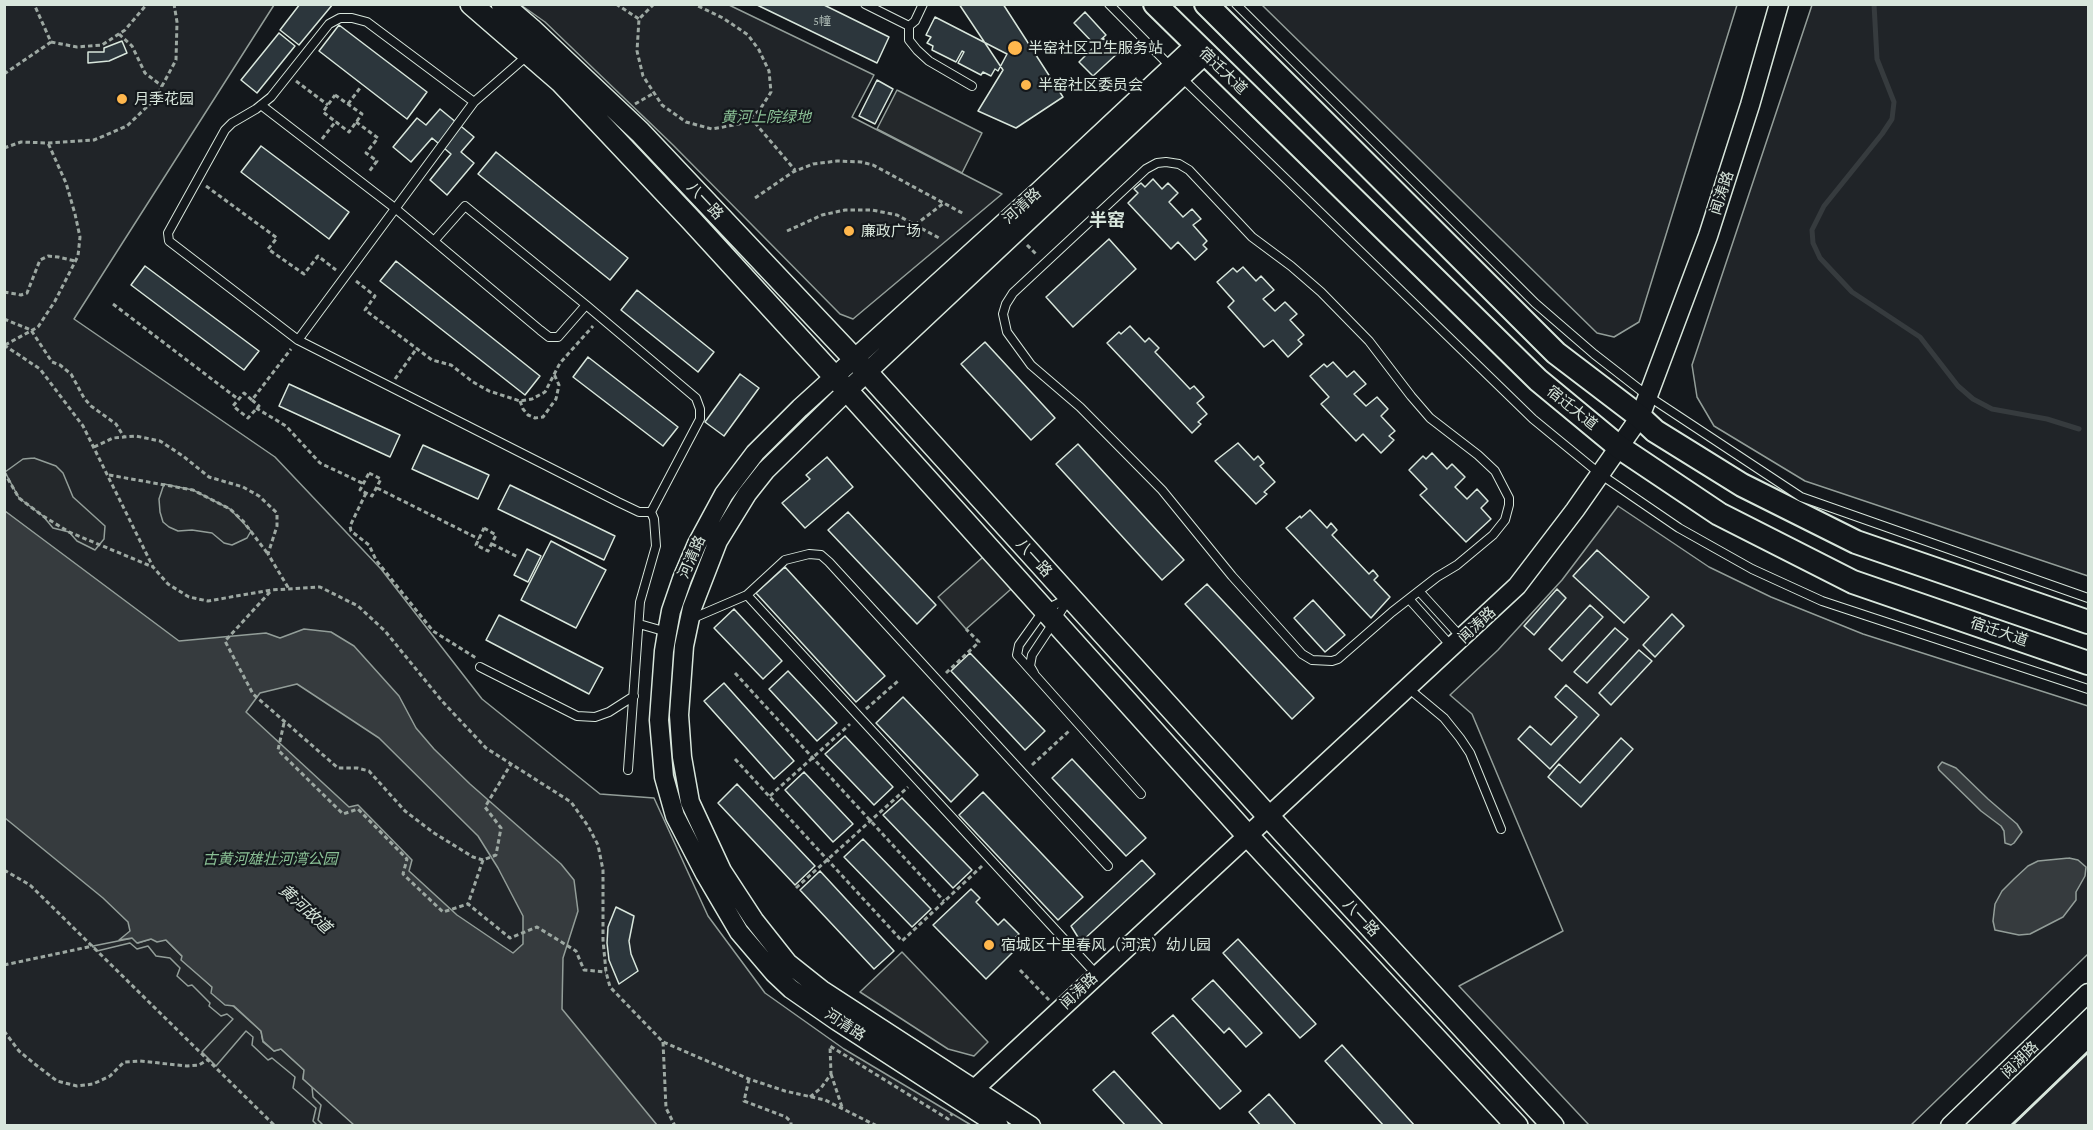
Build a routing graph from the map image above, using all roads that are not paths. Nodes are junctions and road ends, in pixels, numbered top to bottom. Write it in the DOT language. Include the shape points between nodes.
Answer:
graph roads {
  1 [pos="471,4"];
  2 [pos="502,4"];
  3 [pos="865,4"];
  4 [pos="923,4"];
  5 [pos="1109,4"];
  6 [pos="1155,4"];
  7 [pos="1206,4"];
  8 [pos="1236,4"];
  9 [pos="1779,4"];
  10 [pos="909,26"];
  11 [pos="1201,49"];
  12 [pos="529,54"];
  13 [pos="1176,72"];
  14 [pos="972,86"];
  15 [pos="474,102"];
  16 [pos="261,105"];
  17 [pos="396,209"];
  18 [pos="434,241"];
  19 [pos="586,305"];
  20 [pos="298,340"];
  21 [pos="860,366"];
  22 [pos="841,383"];
  23 [pos="1648,396"];
  24 [pos="1640,417"];
  25 [pos="1619,447"];
  26 [pos="1600,474"];
  27 [pos="651,512"];
  28 [pos="1419,591"];
  29 [pos="747,595"];
  30 [pos="1070,597"];
  31 [pos="2088,598"];
  32 [pos="1409,599"];
  33 [pos="1049,615"];
  34 [pos="690,620"];
  35 [pos="2088,622"];
  36 [pos="639,624"];
  37 [pos="667,633"];
  38 [pos="1457,643"];
  39 [pos="2088,663"];
  40 [pos="480,667"];
  41 [pos="1036,677"];
  42 [pos="1408,688"];
  43 [pos="2088,688"];
  44 [pos="633,696"];
  45 [pos="628,770"];
  46 [pos="1142,794"];
  47 [pos="1268,816"];
  48 [pos="1501,829"];
  49 [pos="1248,836"];
  50 [pos="1108,866"];
  51 [pos="1097,975"];
  52 [pos="2088,993"];
  53 [pos="969,1095"];
  54 [pos="999,1125"];
  55 [pos="1031,1125"];
  56 [pos="1517,1125"];
  57 [pos="1553,1125"];
  58 [pos="1950,1125"];
  1 -- 12 [label="main road, 八一路"];
  2 -- 21 [label="main road, 八一路" via="640,132"];
  3 -- 10 [label="lane"];
  4 -- 10 [label="lane"];
  5 -- 13 [label="lane"];
  6 -- 11 [label="main road, 宿迁大道"];
  7 -- 24 [label="main road" via="1556,353"];
  8 -- 23 [label="lane" via="1535,303"];
  9 -- 23 [label="street, 闻涛路" via="1708,236"];
  10 -- 14 [label="lane" via="909,40 916,50"];
  11 -- 13 [label="street, 河清路"];
  11 -- 25 [label="main road, 宿迁大道" via="1538,380"];
  12 -- 15 [label="lane"];
  12 -- 22 [label="main road, 八一路" via="561,82"];
  13 -- 21 [label="street, 河清路"];
  13 -- 26 [label="lane" via="1533,419"];
  15 -- 16 [label="lane" via="367,22 340,18 329,24"];
  15 -- 17 [label="lane"];
  16 -- 17 [label="lane"];
  16 -- 20 [label="lane" via="225,130 168,233 169,241"];
  17 -- 18 [label="lane"];
  17 -- 20 [label="lane"];
  18 -- 19 [label="lane" via="549,337 558,337"];
  18 -- 19 [label="lane" via="465,206"];
  19 -- 27 [label="lane" via="689,390 700,409 700,419"];
  20 -- 27 [label="lane" via="618,502 639,512"];
  21 -- 22 [label="street, 河清路"];
  21 -- 30 [label="main road, 八一路"];
  22 -- 33 [label="main road, 八一路"];
  22 -- 34 [label="street, 河清路" via="747,494 718,541"];
  22 -- 37 [label="street, 河清路" via="755,453 724,494 682,579"];
  23 -- 24 [label="street, 闻涛路"];
  23 -- 31 [label="lane" via="1801,497"];
  24 -- 25 [label="street, 闻涛路"];
  24 -- 35 [label="main road" via="1655,431 1742,485 1856,542"];
  25 -- 26 [label="street, 闻涛路"];
  25 -- 39 [label="main road, 宿迁大道" via="1719,514 1853,582"];
  26 -- 38 [label="street, 闻涛路" via="1517,586"];
  26 -- 43 [label="lane" via="1679,528 1752,569 1822,601"];
  27 -- 36 [label="lane" via="656,546 640,602"];
  28 -- 32 [label="lane"];
  28 -- 32 [label="lane" via="1457,566 1501,527 1509,505 1495,471 1430,418 1369,341 1291,266 1252,237 1189,170 1167,162 1146,169 1013,293 1003,314 1007,332 1031,365 1080,407 1162,490 1302,654 1323,662 1338,659"];
  28 -- 38 [label="lane"];
  29 -- 34 [label="lane"];
  29 -- 50 [label="lane" via="785,560 821,555"];
  29 -- 51 [label="lane"];
  30 -- 33 [label="lane"];
  30 -- 33 [label="lane"];
  30 -- 47 [label="main road, 八一路"];
  32 -- 38 [label="lane"];
  33 -- 41 [label="lane" via="1032,655 1030,666"];
  33 -- 41 [label="lane" via="1016,650"];
  33 -- 49 [label="main road, 八一路"];
  34 -- 53 [label="street, 河清路" via="684,646 682,757 690,802 722,872 788,963"];
  36 -- 37 [label="lane"];
  36 -- 44 [label="lane"];
  37 -- 53 [label="street, 河清路" via="659,720 664,777 675,816 739,932 791,989 837,1021"];
  38 -- 42 [label="street, 闻涛路"];
  40 -- 44 [label="lane" via="577,716 595,717"];
  41 -- 46 [label="lane"];
  42 -- 47 [label="street, 闻涛路"];
  42 -- 48 [label="lane" via="1444,718 1470,753"];
  44 -- 45 [label="lane"];
  47 -- 49 [label="street, 闻涛路"];
  47 -- 57 [label="main road, 八一路"];
  49 -- 51 [label="street, 闻涛路"];
  49 -- 56 [label="main road, 八一路"];
  51 -- 53 [label="street, 闻涛路"];
  52 -- 58 [label="street, 阅湖路"];
  53 -- 54 [label="street, 河清路"];
  53 -- 55 [label="street, 河清路"];
}
